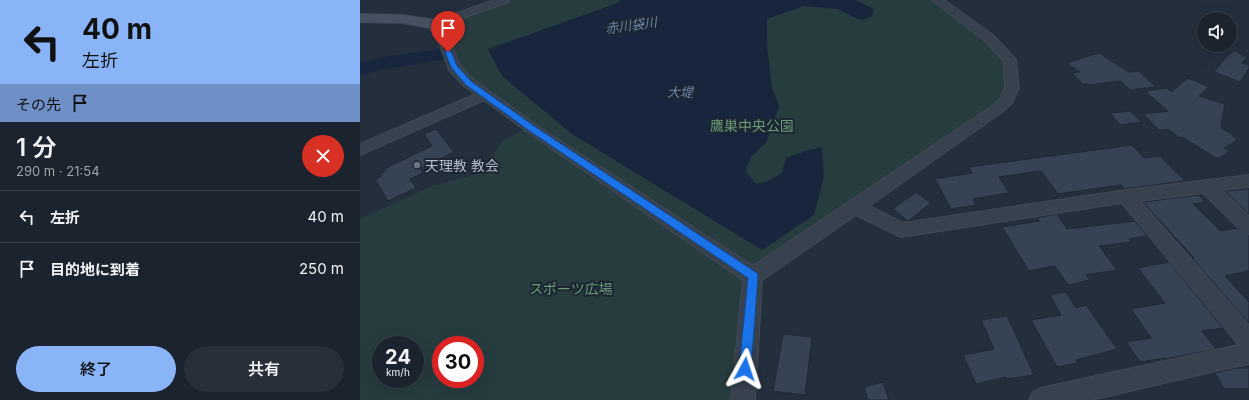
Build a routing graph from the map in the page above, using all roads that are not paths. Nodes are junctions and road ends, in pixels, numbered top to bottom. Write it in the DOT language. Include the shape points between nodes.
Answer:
graph roads {
  1 [pos="504,0"];
  2 [pos="937,0"];
  3 [pos="360,18"];
  4 [pos="436,24"];
  5 [pos="444,40"];
  6 [pos="485,94"];
  7 [pos="360,150"];
  8 [pos="1249,181"];
  9 [pos="1208,187"];
  10 [pos="1126,196"];
  11 [pos="854,206"];
  12 [pos="1249,227"];
  13 [pos="753,276"];
  14 [pos="1249,341"];
  15 [pos="1249,354"];
  16 [pos="743,400"];
  17 [pos="1041,400"];
  1 -- 4 [label="street"];
  2 -- 11 [label="street" via="990,39 1010,60 1012,88 1006,101 997,109"];
  3 -- 4 [label="street" via="403,19"];
  4 -- 5 [label="street"];
  5 -- 6 [label="street" via="454,67 469,83"];
  6 -- 7 [label="street"];
  6 -- 13 [label="street" via="534,130"];
  8 -- 9 [label="street"];
  9 -- 10 [label="street"];
  9 -- 12 [label="street"];
  10 -- 11 [label="street" via="901,230"];
  10 -- 14 [label="street"];
  11 -- 13 [label="street"];
  13 -- 16 [label="street"];
  15 -- 17 [label="street"];
}
